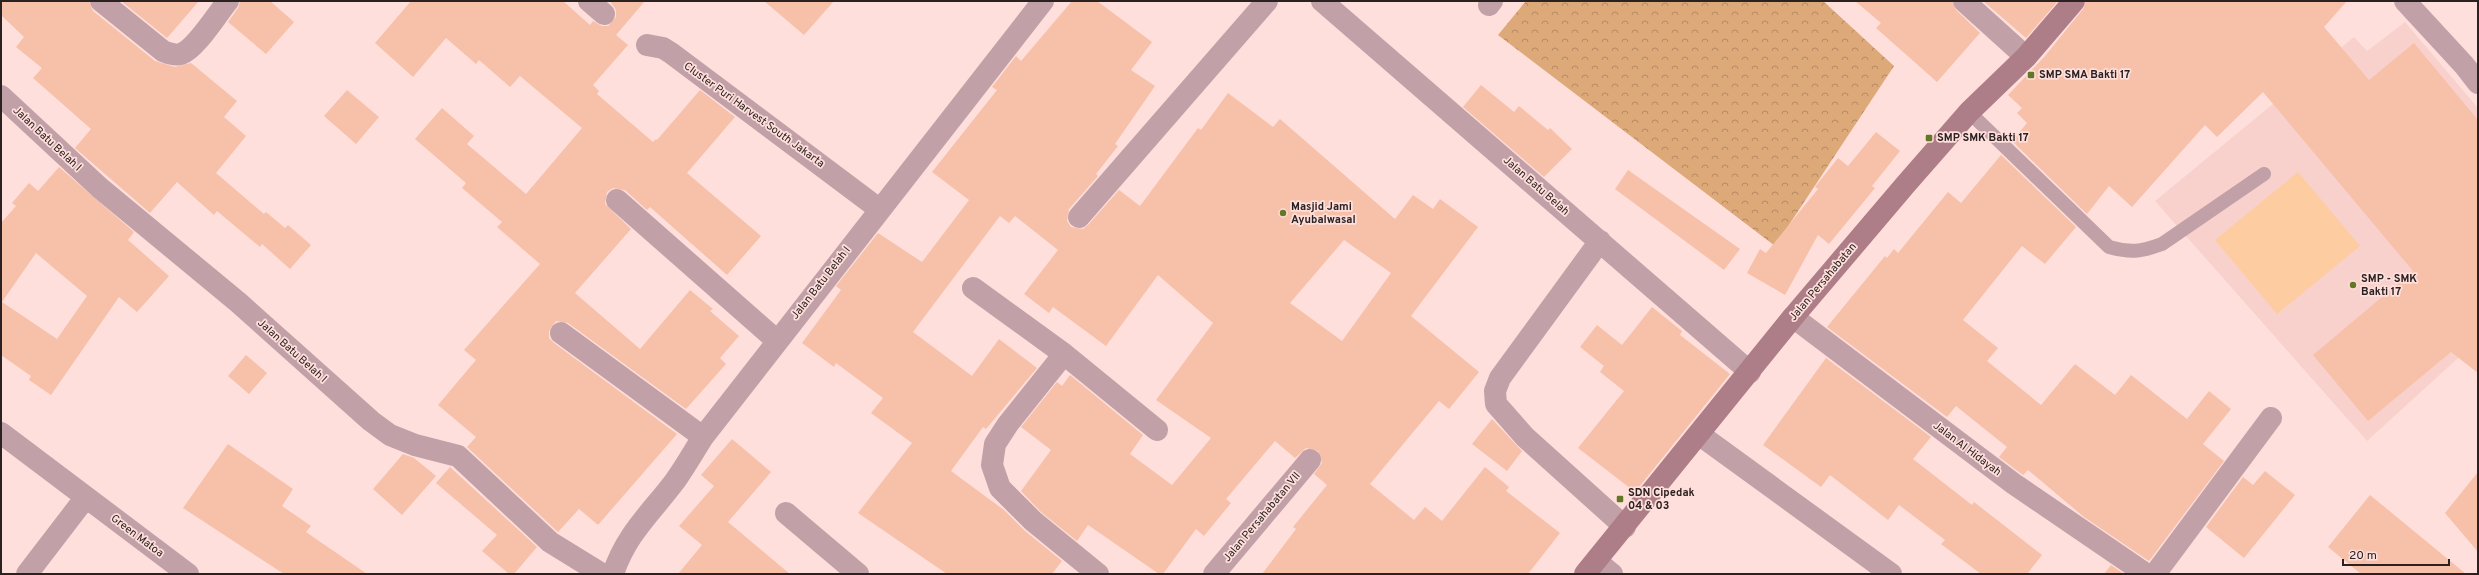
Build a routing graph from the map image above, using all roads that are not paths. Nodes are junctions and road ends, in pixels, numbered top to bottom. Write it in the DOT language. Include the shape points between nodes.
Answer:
graph roads {
  1 [pos="101,1"];
  2 [pos="228,1"];
  3 [pos="1043,1"];
  4 [pos="1267,1"];
  5 [pos="1322,1"];
  6 [pos="1964,1"];
  7 [pos="2074,1"];
  8 [pos="2405,1"];
  9 [pos="647,45"];
  10 [pos="2026,57"];
  11 [pos="2478,83"];
  12 [pos="1,96"];
  13 [pos="1969,112"];
  14 [pos="2264,174"];
  15 [pos="617,200"];
  16 [pos="879,209"];
  17 [pos="1079,217"];
  18 [pos="1600,241"];
  19 [pos="973,288"];
  20 [pos="1793,318"];
  21 [pos="561,333"];
  22 [pos="776,340"];
  23 [pos="1064,354"];
  24 [pos="1750,372"];
  25 [pos="2271,418"];
  26 [pos="1157,430"];
  27 [pos="1,433"];
  28 [pos="1700,435"];
  29 [pos="703,437"];
  30 [pos="1310,460"];
  31 [pos="86,497"];
  32 [pos="786,513"];
  33 [pos="1625,527"];
  34 [pos="1076,566"];
  35 [pos="1597,570"];
  36 [pos="27,574"];
  37 [pos="188,574"];
  38 [pos="602,574"];
  39 [pos="613,574"];
  40 [pos="858,574"];
  41 [pos="1098,574"];
  42 [pos="1214,574"];
  43 [pos="1891,574"];
  44 [pos="2146,574"];
  45 [pos="2155,574"];
  1 -- 2 [label="street" via="171,55 181,54 194,45"];
  3 -- 16 [label="street, Jalan Batu Belah I"];
  4 -- 17 [label="street"];
  5 -- 18 [label="street, Jalan Batu Belah"];
  6 -- 10 [label="street"];
  7 -- 10 [label="street, Jalan Persahabatan"];
  8 -- 11 [label="street" via="2464,64"];
  9 -- 16 [label="street, Cluster Puri Harvest South Jakarta" via="663,48"];
  10 -- 13 [label="street, Jalan Persahabatan"];
  12 -- 38 [label="street, Jalan Batu Belah I" via="100,188 239,304 371,421 396,437 458,456 550,542"];
  13 -- 14 [label="lane" via="2109,247 2128,252 2146,250 2162,244"];
  13 -- 20 [label="street, Jalan Persahabatan"];
  15 -- 22 [label="street"];
  16 -- 22 [label="street, Jalan Batu Belah I"];
  18 -- 24 [label="street, Jalan Batu Belah"];
  18 -- 33 [label="street" via="1500,378 1495,391 1496,404 1525,437"];
  19 -- 23 [label="street"];
  20 -- 24 [label="street, Jalan Persahabatan"];
  20 -- 44 [label="street, Jalan Al Hidayah" via="2014,484"];
  21 -- 29 [label="street"];
  22 -- 29 [label="street, Jalan Batu Belah I"];
  23 -- 26 [label="street"];
  23 -- 34 [label="street" via="995,444 992,465 1000,488"];
  24 -- 28 [label="street, Jalan Persahabatan"];
  25 -- 45 [label="street"];
  27 -- 31 [label="street, Green Matoa"];
  28 -- 33 [label="street, Jalan Persahabatan"];
  28 -- 43 [label="street"];
  29 -- 39 [label="street, Jalan Batu Belah I" via="675,480 632,532"];
  30 -- 42 [label="street, Jalan Persahabatan VII"];
  31 -- 36 [label="street"];
  31 -- 37 [label="street, Green Matoa"];
  32 -- 40 [label="street"];
  33 -- 35 [label="street, Jalan Persahabatan"];
  34 -- 41 [label="street"];
}
